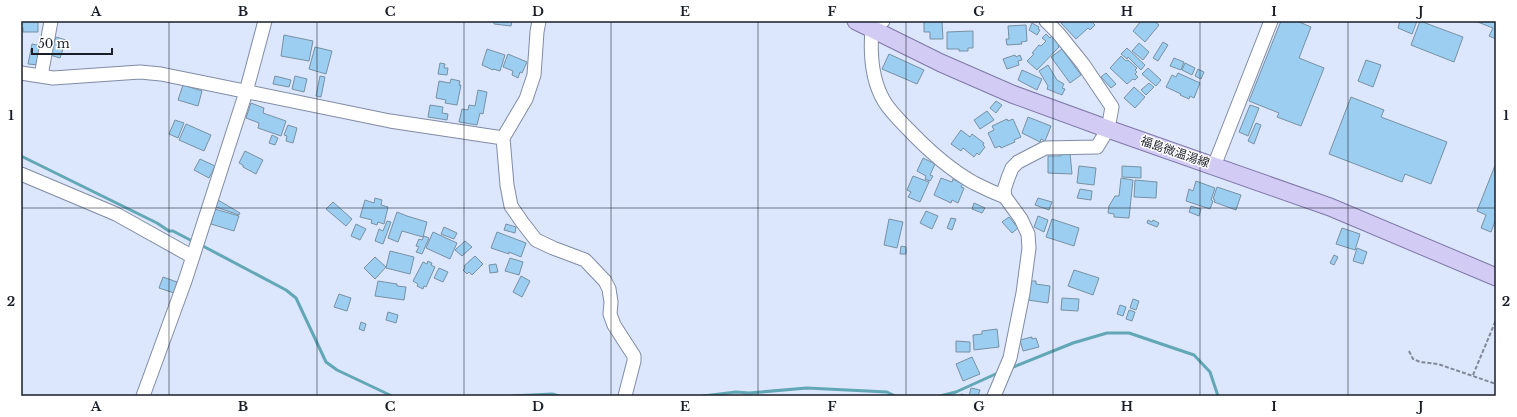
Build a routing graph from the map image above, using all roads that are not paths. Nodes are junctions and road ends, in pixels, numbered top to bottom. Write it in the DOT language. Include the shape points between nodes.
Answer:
graph roads {
  1 [pos="51,21"];
  2 [pos="265,21"];
  3 [pos="539,21"];
  4 [pos="856,21"];
  5 [pos="1046,21"];
  6 [pos="1271,21"];
  7 [pos="877,25"];
  8 [pos="21,73"];
  9 [pos="40,76"];
  10 [pos="246,92"];
  11 [pos="1108,129"];
  12 [pos="503,138"];
  13 [pos="1214,166"];
  14 [pos="21,174"];
  15 [pos="1005,197"];
  16 [pos="193,257"];
  17 [pos="1496,277"];
  18 [pos="143,396"];
  19 [pos="625,396"];
  20 [pos="994,396"];
  1 -- 9 [label="street"];
  2 -- 10 [label="street"];
  3 -- 12 [label="street" via="534,75 526,99"];
  4 -- 7 [label="main road, 福島微温湯線"];
  5 -- 11 [label="street" via="1083,64 1112,107"];
  6 -- 13 [label="street"];
  7 -- 11 [label="main road, 福島微温湯線" via="941,63 1012,94"];
  7 -- 15 [label="street" via="870,49 872,67 884,100 896,117 947,165 973,182"];
  8 -- 9 [label="street"];
  9 -- 10 [label="street" via="71,78 140,72"];
  10 -- 12 [label="street" via="390,120"];
  10 -- 16 [label="street"];
  11 -- 13 [label="main road, 福島微温湯線"];
  11 -- 15 [label="street" via="1097,147 1045,148 1018,162 1008,178 1004,190"];
  12 -- 19 [label="street" via="511,206 522,222 536,240 585,260 606,281 614,325 634,356"];
  13 -- 17 [label="main road, 福島微温湯線" via="1330,207"];
  14 -- 16 [label="street" via="116,214"];
  15 -- 20 [label="street" via="1021,219 1028,234 1029,248 1010,358"];
  16 -- 18 [label="street"];
}
